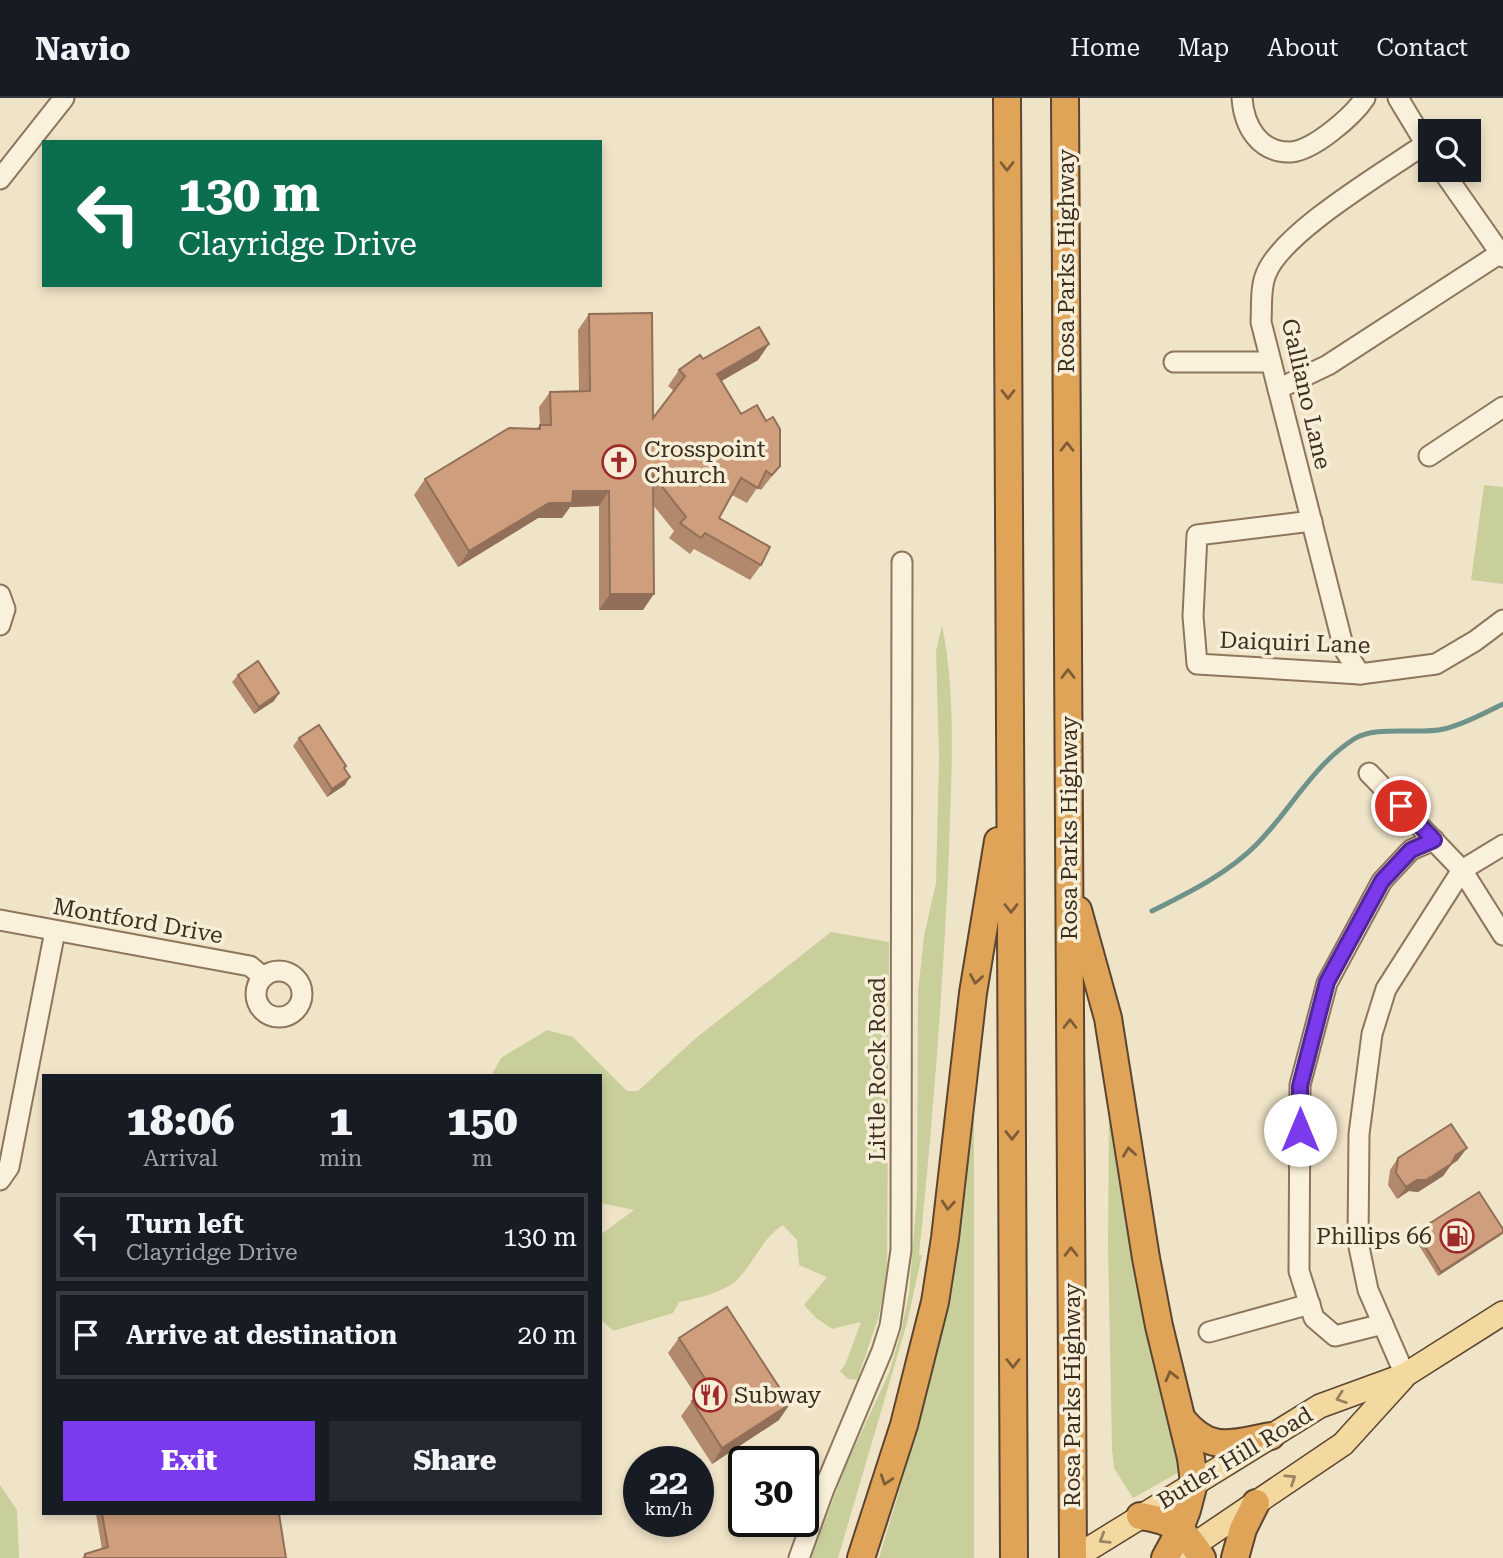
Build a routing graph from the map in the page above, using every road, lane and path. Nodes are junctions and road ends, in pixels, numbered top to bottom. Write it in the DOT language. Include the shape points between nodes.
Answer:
graph roads {
  1 [pos="64,98"];
  2 [pos="1007,98"];
  3 [pos="1065,98"];
  4 [pos="1242,98"];
  5 [pos="1365,98"];
  6 [pos="1398,98"];
  7 [pos="1418,132"];
  8 [pos="1418,154"];
  9 [pos="0,178"];
  10 [pos="1450,182"];
  11 [pos="1501,255"];
  12 [pos="1174,362"];
  13 [pos="1271,362"];
  14 [pos="1278,389"];
  15 [pos="1503,407"];
  16 [pos="1429,456"];
  17 [pos="1312,521"];
  18 [pos="902,562"];
  19 [pos="0,596"];
  20 [pos="1503,620"];
  21 [pos="0,625"];
  22 [pos="1360,674"];
  23 [pos="1010,766"];
  24 [pos="1369,773"];
  25 [pos="1434,840"];
  26 [pos="1503,845"];
  27 [pos="1462,870"];
  28 [pos="1070,878"];
  29 [pos="0,920"];
  30 [pos="55,931"];
  31 [pos="1503,935"];
  32 [pos="263,977"];
  33 [pos="0,1180"];
  34 [pos="1310,1304"];
  35 [pos="1503,1313"];
  36 [pos="1383,1324"];
  37 [pos="1209,1332"];
  38 [pos="1405,1375"];
  39 [pos="1182,1419"];
  40 [pos="1272,1436"];
  41 [pos="1194,1483"];
  42 [pos="1256,1503"];
  43 [pos="1140,1516"];
  44 [pos="1187,1548"];
  45 [pos="799,1558"];
  46 [pos="862,1558"];
  47 [pos="1014,1558"];
  48 [pos="1073,1558"];
  49 [pos="1165,1558"];
  50 [pos="1235,1558"];
  1 -- 9 [label="street"];
  2 -- 23 [label="highway, one-way"];
  28 -- 3 [label="highway, Rosa Parks Highway, one-way"];
  4 -- 5 [label="street" via="1244,118 1255,136 1267,148 1292,152 1344,121"];
  6 -- 7 [label="street"];
  8 -- 13 [label="street, Galliano Lane" via="1316,220 1274,257 1264,277 1261,323"];
  10 -- 11 [label="street"];
  11 -- 14 [label="street" via="1328,365"];
  12 -- 13 [label="street"];
  13 -- 14 [label="street, Galliano Lane"];
  14 -- 17 [label="street, Galliano Lane"];
  15 -- 16 [label="street"];
  17 -- 22 [label="street, Galliano Lane" via="1344,649"];
  17 -- 22 [label="street, Daiquiri Lane" via="1197,535 1197,664"];
  18 -- 45 [label="street, Little Rock Road" via="901,1250 890,1326"];
  19 -- 21 [label="street" via="5,609"];
  20 -- 22 [label="street, Daiquiri Lane" via="1436,664"];
  23 -- 46 [label="highway, one-way" via="973,993 935,1302 904,1425"];
  23 -- 47 [label="highway, one-way"];
  24 -- 25 [label="street"];
  25 -- 27 [label="street"];
  25 -- 34 [label="street" via="1411,850 1382,881 1327,982 1300,1086 1300,1271"];
  26 -- 27 [label="street"];
  27 -- 31 [label="street"];
  27 -- 36 [label="street" via="1386,989 1371,1034 1359,1134 1358,1241 1368,1290"];
  39 -- 28 [label="highway, one-way" via="1146,1258 1108,1018"];
  48 -- 28 [label="highway, Rosa Parks Highway, one-way"];
  29 -- 30 [label="street, Montford Drive"];
  30 -- 32 [label="street, Montford Drive" via="250,966"];
  30 -- 33 [label="street" via="9,1167"];
  34 -- 36 [label="street" via="1314,1318 1335,1336"];
  34 -- 37 [label="street"];
  35 -- 38 [label="main road, Butler Hill Road"];
  36 -- 38 [label="street"];
  38 -- 40 [label="main road, Butler Hill Road, one-way" via="1320,1406"];
  42 -- 38 [label="main road, Butler Hill Road, one-way" via="1343,1444"];
  39 -- 40 [label="highway" via="1204,1440 1219,1443"];
  39 -- 41 [label="highway"];
  40 -- 41 [label="main road, Butler Hill Road"];
  41 -- 43 [label="main road, Butler Hill Road"];
  41 -- 44 [label="highway"];
  42 -- 44 [label="main road, Butler Hill Road"];
  42 -- 50 [label="highway"];
  43 -- 44 [label="highway" via="1165,1520"];
  43 -- 48 [label="main road, Butler Hill Road, one-way"];
  44 -- 49 [label="highway"];
}
